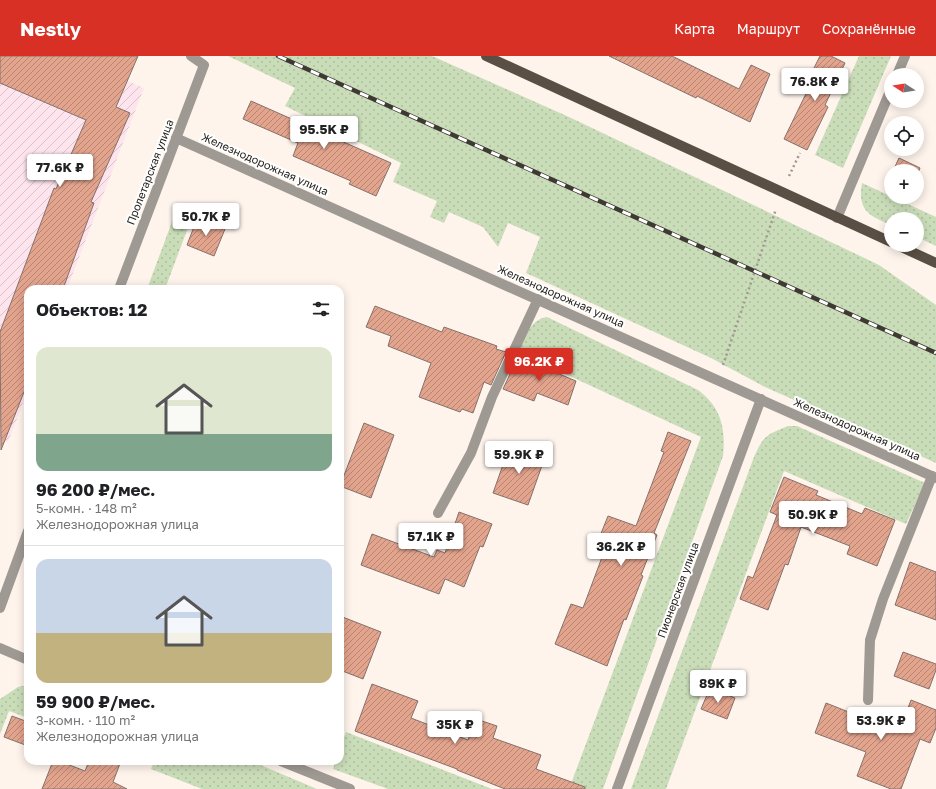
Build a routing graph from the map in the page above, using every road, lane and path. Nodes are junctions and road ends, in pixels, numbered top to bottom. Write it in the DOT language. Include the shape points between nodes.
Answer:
graph roads {
  1 [pos="191,56"];
  2 [pos="486,56"];
  3 [pos="905,56"];
  4 [pos="900,68"];
  5 [pos="884,106"];
  6 [pos="176,138"];
  7 [pos="800,153"];
  8 [pos="782,192"];
  9 [pos="837,218"];
  10 [pos="884,239"];
  11 [pos="912,252"];
  12 [pos="936,263"];
  13 [pos="121,285"];
  14 [pos="538,299"];
  15 [pos="718,379"];
  16 [pos="761,399"];
  17 [pos="934,477"];
  18 [pos="438,513"];
  19 [pos="24,542"];
  20 [pos="0,608"];
  21 [pos="0,648"];
  22 [pos="24,658"];
  23 [pos="868,700"];
  24 [pos="291,765"];
  25 [pos="350,789"];
  26 [pos="617,789"];
  1 -- 6 [label="street, Пролетарская улица" via="204,65"];
  2 -- 8 [label="main road"];
  3 -- 4 [label="street"];
  5 -- 9 [label="street"];
  6 -- 13 [label="street, Пролетарская улица"];
  6 -- 14 [label="street, Железнодорожная улица"];
  7 -- 8 [label="path"];
  8 -- 9 [label="main road"];
  8 -- 15 [label="path"];
  9 -- 10 [label="main road"];
  11 -- 12 [label="main road"];
  14 -- 15 [label="street, Железнодорожная улица"];
  14 -- 18 [label="street" via="492,398 471,453"];
  15 -- 16 [label="street, Железнодорожная улица"];
  16 -- 17 [label="street, Железнодорожная улица"];
  16 -- 26 [label="street, Пионерская улица"];
  17 -- 23 [label="street" via="883,599 870,640"];
  19 -- 20 [label="street"];
  21 -- 22 [label="street"];
  24 -- 25 [label="street"];
}
